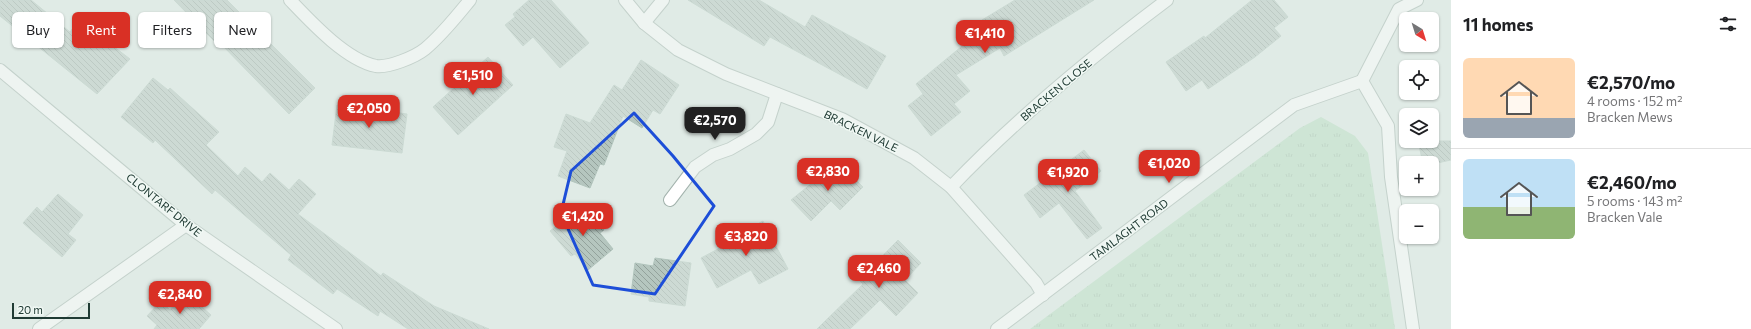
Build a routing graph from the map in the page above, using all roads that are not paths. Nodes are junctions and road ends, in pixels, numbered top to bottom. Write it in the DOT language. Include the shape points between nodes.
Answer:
graph roads {
  1 [pos="290,0"];
  2 [pos="470,0"];
  3 [pos="625,0"];
  4 [pos="663,0"];
  5 [pos="1167,0"];
  6 [pos="1417,0"];
  7 [pos="1398,5"];
  8 [pos="644,23"];
  9 [pos="0,70"];
  10 [pos="1362,81"];
  11 [pos="777,94"];
  12 [pos="951,187"];
  13 [pos="670,200"];
  14 [pos="186,225"];
  15 [pos="1043,295"];
  16 [pos="39,329"];
  17 [pos="336,329"];
  18 [pos="997,329"];
  19 [pos="1413,329"];
  1 -- 2 [label="street" via="325,36 359,59 377,66 400,62 424,50"];
  3 -- 8 [label="street, BRACKEN VALE"];
  4 -- 8 [label="street"];
  5 -- 12 [label="street, BRACKEN CLOSE" via="1020,119"];
  6 -- 7 [label="street"];
  7 -- 10 [label="street"];
  8 -- 11 [label="street, BRACKEN VALE" via="678,50 726,74"];
  9 -- 14 [label="street, CLONTARF DRIVE"];
  10 -- 15 [label="street, TAMLAGHT ROAD" via="1294,105"];
  10 -- 19 [label="street" via="1388,126 1390,177"];
  11 -- 12 [label="street, BRACKEN VALE" via="842,119 914,158"];
  11 -- 13 [label="street" via="768,122 756,134 695,167"];
  12 -- 15 [label="street, BRACKEN VALE" via="1036,283"];
  14 -- 16 [label="street"];
  14 -- 17 [label="street, CLONTARF DRIVE"];
  15 -- 18 [label="street, TAMLAGHT ROAD"];
}
